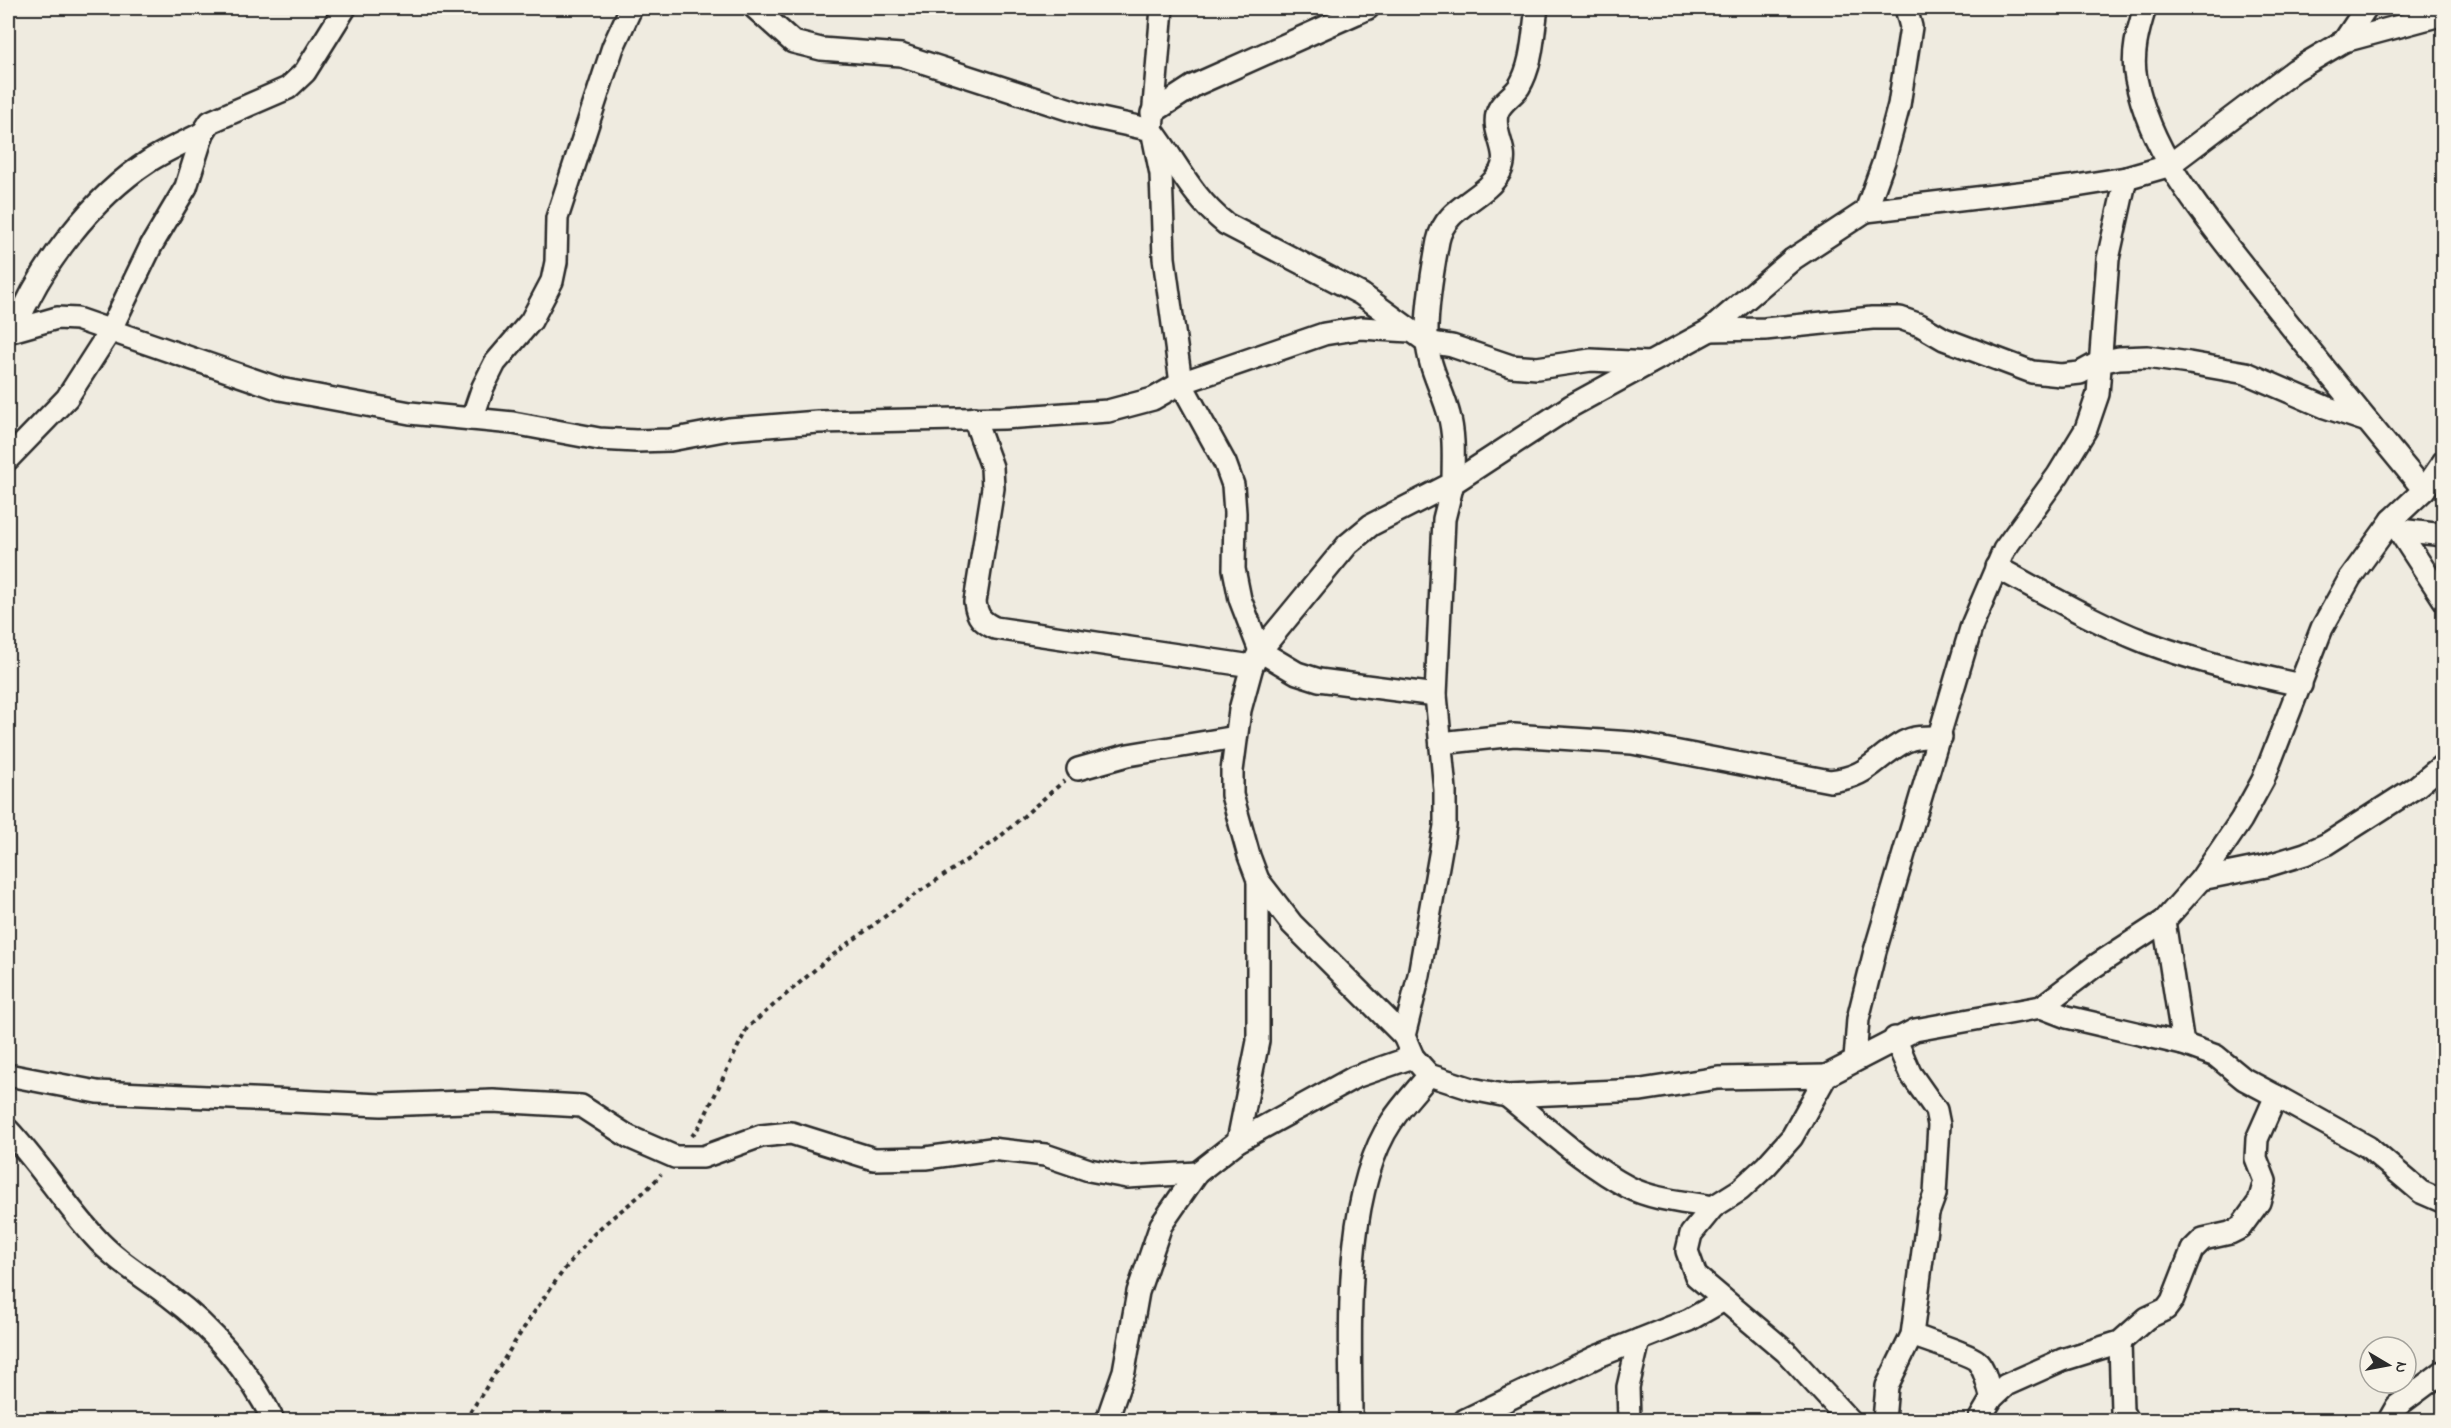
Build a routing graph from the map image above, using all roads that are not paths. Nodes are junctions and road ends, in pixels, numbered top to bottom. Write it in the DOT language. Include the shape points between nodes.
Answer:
graph roads {
  1 [pos="345,8"];
  2 [pos="631,8"];
  3 [pos="755,8"];
  4 [pos="1162,8"];
  5 [pos="1368,8"];
  6 [pos="1537,8"];
  7 [pos="1906,8"];
  8 [pos="2145,8"];
  9 [pos="2366,8"];
  10 [pos="2444,14"];
  11 [pos="2344,41"];
  12 [pos="1152,122"];
  13 [pos="202,133"];
  14 [pos="2168,166"];
  15 [pos="2126,178"];
  16 [pos="1866,211"];
  17 [pos="11,330"];
  18 [pos="1710,330"];
  19 [pos="110,332"];
  20 [pos="1419,336"];
  21 [pos="2100,362"];
  22 [pos="1650,363"];
  23 [pos="1180,383"];
  24 [pos="974,418"];
  25 [pos="472,419"];
  26 [pos="2367,421"];
  27 [pos="8,459"];
  28 [pos="2444,461"];
  29 [pos="1453,483"];
  30 [pos="2424,490"];
  31 [pos="2395,525"];
  32 [pos="2444,535"];
  33 [pos="1996,567"];
  34 [pos="2444,600"];
  35 [pos="1256,659"];
  36 [pos="2301,685"];
  37 [pos="1436,695"];
  38 [pos="1236,737"];
  39 [pos="1941,737"];
  40 [pos="1441,743"];
  41 [pos="2444,764"];
  42 [pos="1078,769"];
  43 [pos="2201,879"];
  44 [pos="1258,880"];
  45 [pos="2164,921"];
  46 [pos="2041,1007"];
  47 [pos="1404,1035"];
  48 [pos="1895,1038"];
  49 [pos="2183,1044"];
  50 [pos="1413,1057"];
  51 [pos="1855,1060"];
  52 [pos="8,1075"];
  53 [pos="1429,1075"];
  54 [pos="1826,1076"];
  55 [pos="1507,1096"];
  56 [pos="2276,1096"];
  57 [pos="8,1130"];
  58 [pos="1238,1141"];
  59 [pos="1197,1173"];
  60 [pos="2444,1202"];
  61 [pos="1713,1207"];
  62 [pos="1724,1300"];
  63 [pos="1911,1335"];
  64 [pos="1639,1340"];
  65 [pos="2120,1342"];
  66 [pos="2444,1371"];
  67 [pos="1992,1398"];
  68 [pos="273,1420"];
  69 [pos="1107,1420"];
  70 [pos="1352,1420"];
  71 [pos="1465,1420"];
  72 [pos="1629,1420"];
  73 [pos="1849,1420"];
  74 [pos="1884,1420"];
  75 [pos="1978,1420"];
  76 [pos="2127,1420"];
  77 [pos="2389,1420"];
  1 -- 13 [label="street" via="305,72 288,88 210,122"];
  2 -- 25 [label="street" via="613,47 556,219 552,281 531,321 495,363"];
  3 -- 12 [label="street" via="793,42 821,49 901,54 1092,117"];
  4 -- 12 [label="street"];
  5 -- 12 [label="street" via="1195,86"];
  6 -- 20 [label="street" via="1526,73 1497,113 1495,123 1503,166 1496,178 1457,209 1442,229"];
  7 -- 16 [label="street" via="1911,27 1899,105"];
  8 -- 14 [label="street" via="2134,53 2135,77 2143,108"];
  9 -- 11 [label="street"];
  10 -- 11 [label="street"];
  11 -- 14 [label="street" via="2295,70"];
  12 -- 20 [label="street" via="1189,187 1226,224 1361,294"];
  12 -- 23 [label="street" via="1161,174 1164,258"];
  13 -- 17 [label="street" via="149,161 74,230 28,296"];
  13 -- 19 [label="street" via="186,187 146,256"];
  14 -- 15 [label="street"];
  14 -- 26 [label="street"];
  15 -- 16 [label="street"];
  15 -- 21 [label="street" via="2108,259"];
  16 -- 18 [label="street" via="1793,259"];
  17 -- 19 [label="street" via="57,318 77,320"];
  18 -- 21 [label="street" via="1900,318 2032,372 2080,373"];
  18 -- 22 [label="street"];
  19 -- 25 [label="street" via="280,389 410,413"];
  19 -- 27 [label="street" via="67,398"];
  20 -- 22 [label="street" via="1511,366 1537,368 1591,360"];
  20 -- 23 [label="street" via="1361,328 1324,334"];
  20 -- 29 [label="street" via="1450,416"];
  21 -- 26 [label="street" via="2147,357 2246,373"];
  21 -- 33 [label="street" via="2098,394 2086,429"];
  22 -- 29 [label="street" via="1570,406"];
  23 -- 24 [label="street" via="1153,399 1108,411"];
  23 -- 35 [label="street" via="1225,463 1233,485 1234,569"];
  24 -- 25 [label="street" via="818,422 636,441"];
  24 -- 35 [label="street" via="992,467 993,488 975,602 977,615 986,624 1017,632"];
  26 -- 30 [label="street"];
  28 -- 30 [label="street"];
  29 -- 35 [label="street" via="1371,525 1348,544"];
  29 -- 37 [label="street" via="1444,519"];
  30 -- 31 [label="street"];
  31 -- 32 [label="street"];
  31 -- 34 [label="street"];
  31 -- 36 [label="street" via="2350,578 2322,628"];
  33 -- 36 [label="street" via="2144,641 2240,672"];
  33 -- 39 [label="street" via="1972,625"];
  35 -- 37 [label="street" via="1319,680"];
  35 -- 38 [label="street"];
  36 -- 43 [label="street" via="2263,780"];
  37 -- 40 [label="street"];
  38 -- 42 [label="street" via="1139,753"];
  38 -- 44 [label="street" via="1232,795"];
  39 -- 40 [label="street" via="1921,736 1904,742 1867,770 1830,781 1632,743 1514,735"];
  39 -- 51 [label="street" via="1872,960 1858,1019"];
  40 -- 47 [label="street" via="1445,826 1419,975"];
  41 -- 43 [label="street" via="2416,787 2306,854"];
  43 -- 45 [label="street"];
  44 -- 47 [label="street" via="1292,924"];
  44 -- 58 [label="street" via="1258,1041"];
  45 -- 46 [label="street" via="2094,966"];
  45 -- 49 [label="street"];
  46 -- 48 [label="street" via="1915,1030"];
  46 -- 49 [label="street" via="2067,1017"];
  47 -- 50 [label="street"];
  48 -- 51 [label="street"];
  48 -- 63 [label="street" via="1910,1073 1935,1110 1941,1132 1935,1194 1928,1213"];
  49 -- 56 [label="street" via="2216,1056 2244,1079"];
  50 -- 53 [label="street"];
  50 -- 58 [label="street" via="1354,1077"];
  51 -- 54 [label="street"];
  52 -- 59 [label="street" via="98,1092 381,1105 493,1101 581,1106 630,1137 675,1157 703,1157 760,1136 791,1133 874,1159 926,1158 991,1149 1046,1155 1089,1170 1127,1177"];
  53 -- 55 [label="street"];
  53 -- 70 [label="street" via="1391,1122 1372,1161 1360,1202 1354,1265"];
  54 -- 55 [label="street" via="1718,1078 1641,1090"];
  54 -- 61 [label="street" via="1792,1137 1740,1190"];
  55 -- 61 [label="street" via="1580,1156 1629,1187"];
  56 -- 60 [label="street" via="2368,1147 2421,1192"];
  56 -- 65 [label="street" via="2257,1139 2256,1158 2265,1181 2259,1202 2240,1228 2203,1239 2192,1250 2166,1310 2147,1318"];
  57 -- 68 [label="street" via="94,1236 222,1343"];
  58 -- 59 [label="street"];
  59 -- 69 [label="street" via="1161,1225 1138,1292 1124,1371"];
  61 -- 62 [label="street" via="1691,1234 1687,1251 1696,1276"];
  62 -- 64 [label="street" via="1689,1320"];
  62 -- 73 [label="street" via="1786,1352"];
  63 -- 67 [label="street" via="1978,1362"];
  63 -- 74 [label="street" via="1887,1386"];
  64 -- 71 [label="street"];
  64 -- 72 [label="street" via="1628,1387"];
  65 -- 67 [label="street" via="2062,1360 2006,1385"];
  65 -- 76 [label="street" via="2121,1404"];
  66 -- 77 [label="street" via="2397,1406"];
  67 -- 75 [label="street"];
}
